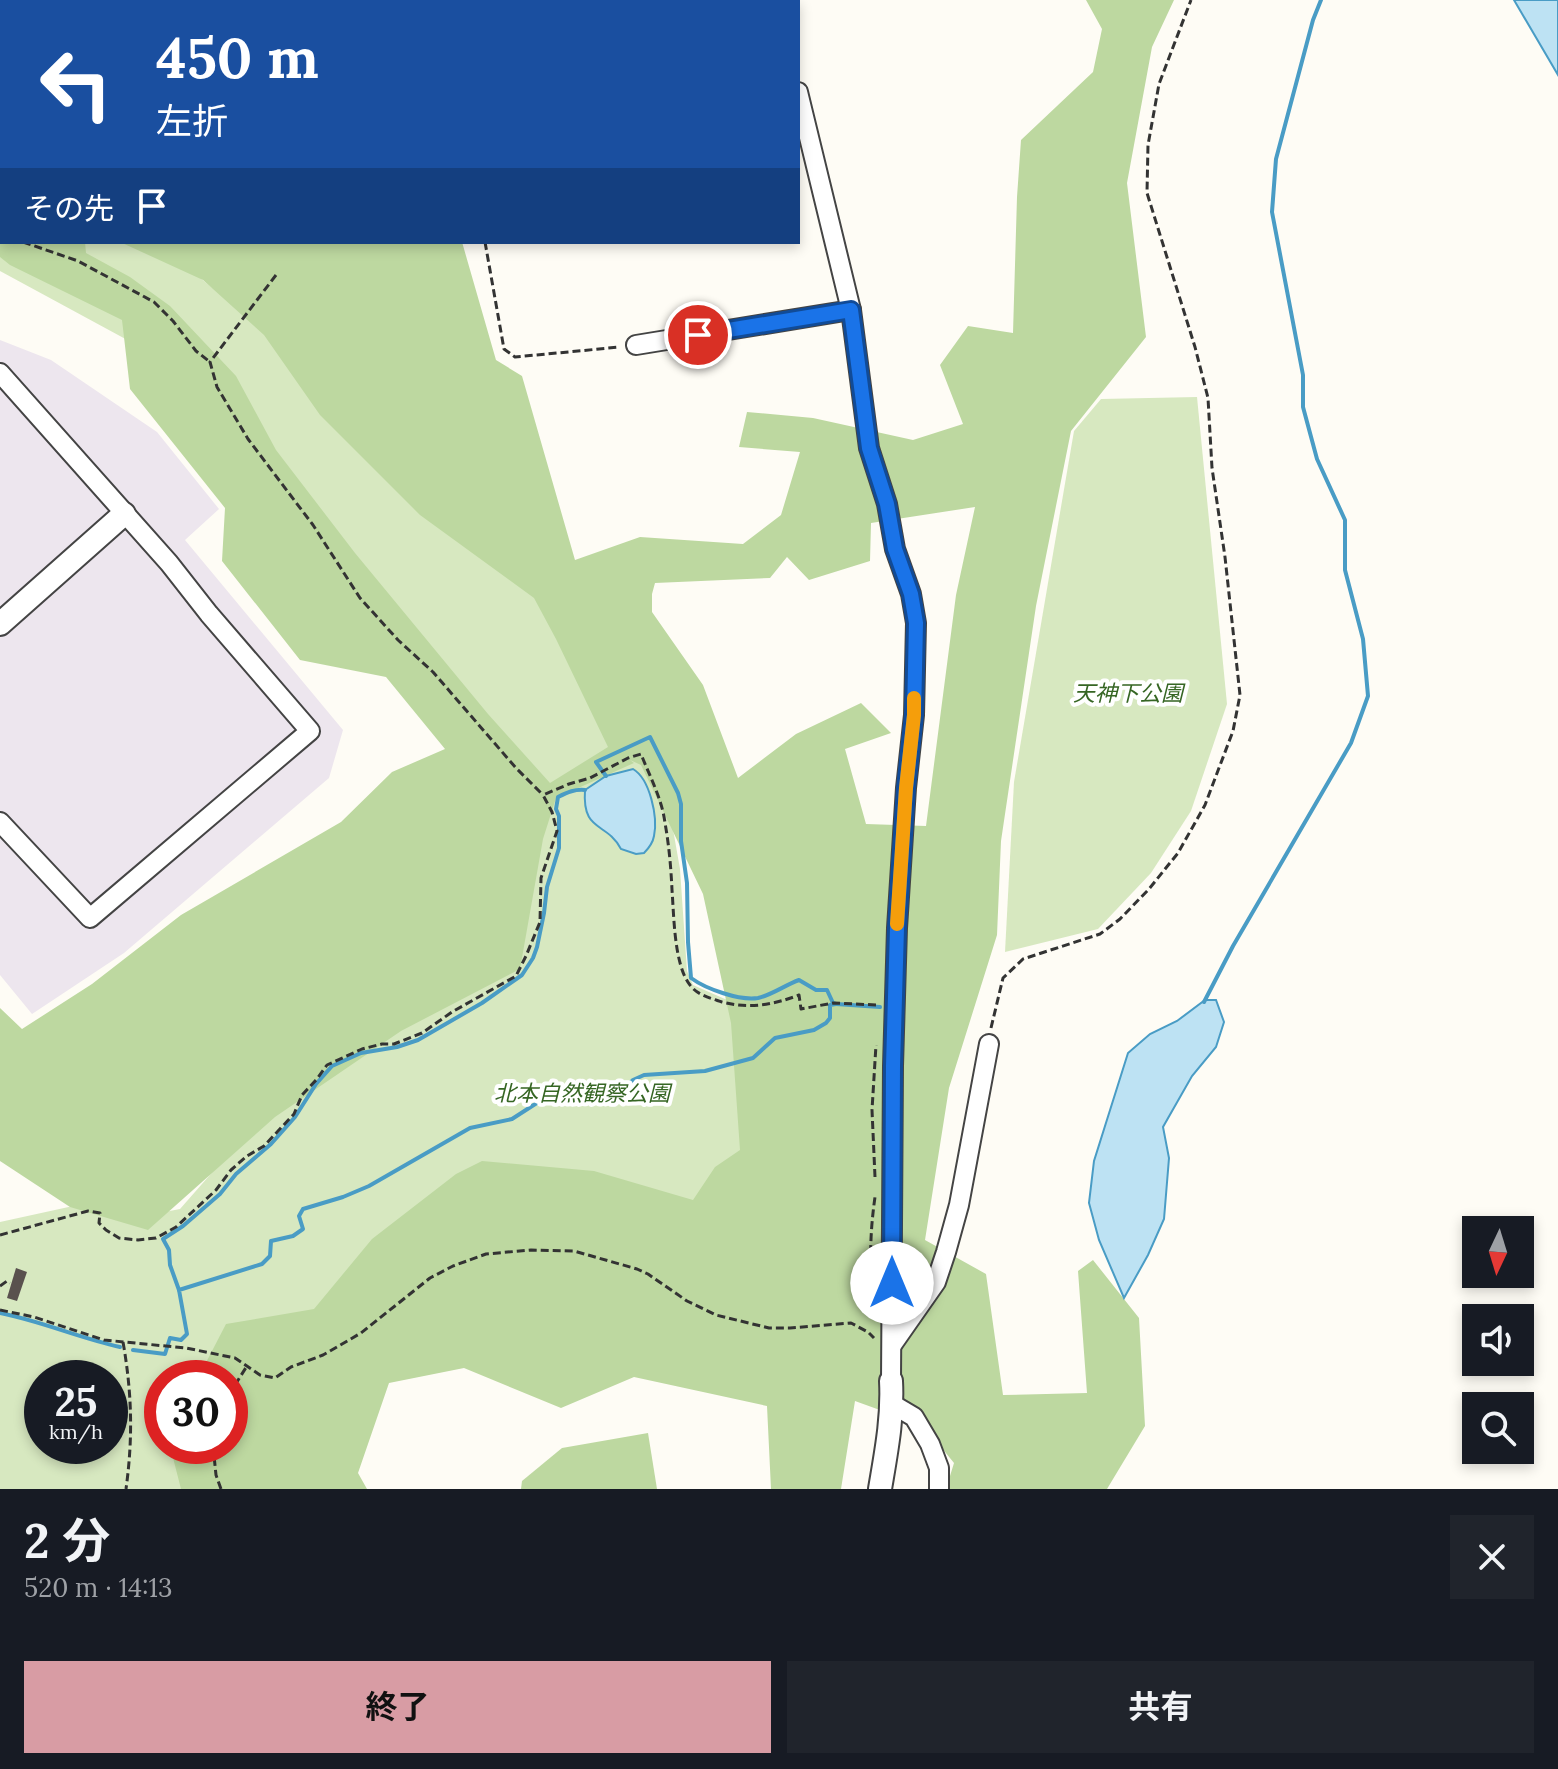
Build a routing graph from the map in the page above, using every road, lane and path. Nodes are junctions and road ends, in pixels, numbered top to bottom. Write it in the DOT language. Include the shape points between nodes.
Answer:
graph roads {
  1 [pos="1191,0"];
  2 [pos="800,100"];
  3 [pos="29,244"];
  4 [pos="485,244"];
  5 [pos="276,275"];
  6 [pos="851,310"];
  7 [pos="636,345"];
  8 [pos="210,362"];
  9 [pos="0,373"];
  10 [pos="124,514"];
  11 [pos="0,624"];
  12 [pos="543,795"];
  13 [pos="0,822"];
  14 [pos="880,1007"];
  15 [pos="877,1033"];
  16 [pos="989,1044"];
  17 [pos="875,1177"];
  18 [pos="875,1193"];
  19 [pos="0,1235"];
  20 [pos="10,1283"];
  21 [pos="0,1286"];
  22 [pos="875,1308"];
  23 [pos="0,1310"];
  24 [pos="123,1342"];
  25 [pos="884,1342"];
  26 [pos="238,1360"];
  27 [pos="248,1367"];
  28 [pos="892,1392"];
  29 [pos="215,1464"];
  30 [pos="126,1489"];
  31 [pos="221,1489"];
  32 [pos="880,1489"];
  33 [pos="939,1489"];
  1 -- 16 [label="path" via="1159,84 1148,145 1147,193 1208,398 1240,695 1233,731 1205,805 1178,853 1149,889 1100,934 1023,959 1003,978"];
  2 -- 6 [label="street"];
  3 -- 8 [label="path" via="78,261 154,302"];
  4 -- 7 [label="path" via="504,349 515,357"];
  5 -- 8 [label="path"];
  6 -- 7 [label="street"];
  6 -- 25 [label="street" via="869,448 916,623 897,928"];
  8 -- 12 [label="path" via="217,387 248,439 360,598"];
  9 -- 10 [label="street"];
  10 -- 11 [label="street"];
  10 -- 13 [label="street" via="310,731 90,918"];
  12 -- 14 [label="path" via="641,754 665,820 678,949 690,986 714,999 753,1007 799,995 801,1009 833,1003"];
  12 -- 19 [label="path" via="557,831 541,878 540,922 516,976 422,1033 327,1065 294,1114 264,1146 231,1170 176,1227 156,1238 119,1238 99,1223 100,1213 88,1211"];
  15 -- 17 [label="path"];
  16 -- 25 [label="street" via="959,1205 936,1282"];
  18 -- 22 [label="path" via="870,1263"];
  20 -- 21 [label="path"];
  23 -- 24 [label="path"];
  24 -- 26 [label="path"];
  24 -- 30 [label="path" via="131,1408"];
  25 -- 27 [label="path" via="851,1323 769,1328 716,1315 637,1269 574,1251 531,1250 486,1254 453,1266 361,1333 275,1378"];
  25 -- 28 [label="street"];
  28 -- 32 [label="street"];
  28 -- 33 [label="street" via="930,1444 939,1468"];
  29 -- 31 [label="path"];
}
